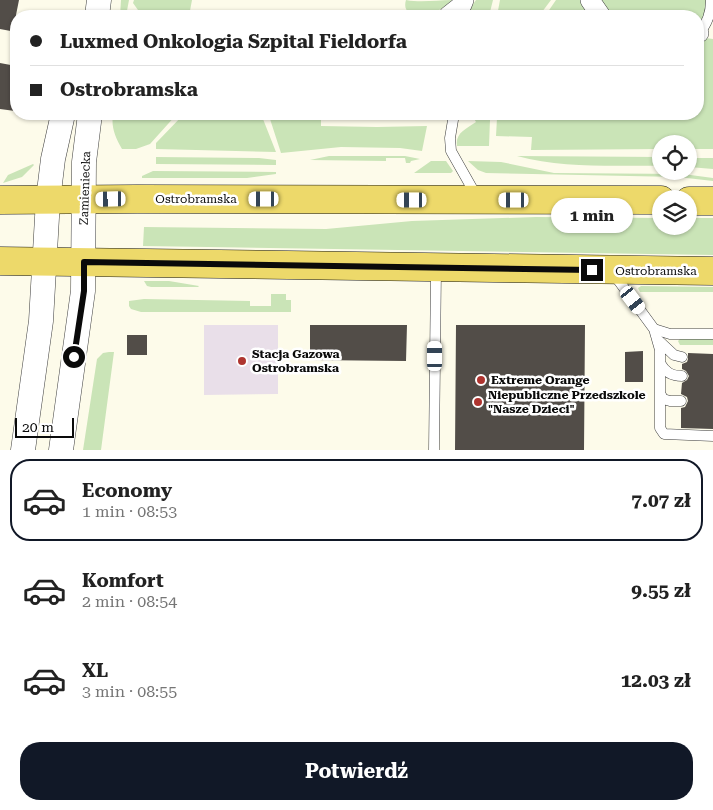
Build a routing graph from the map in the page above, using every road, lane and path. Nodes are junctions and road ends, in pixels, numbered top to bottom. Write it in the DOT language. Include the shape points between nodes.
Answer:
graph roads {
  1 [pos="464,0"];
  2 [pos="712,0"];
  3 [pos="456,10"];
  4 [pos="704,27"];
  5 [pos="62,120"];
  6 [pos="89,120"];
  7 [pos="453,120"];
  8 [pos="0,200"];
  9 [pos="48,200"];
  10 [pos="84,200"];
  11 [pos="479,200"];
  12 [pos="652,200"];
  13 [pos="697,201"];
  14 [pos="713,201"];
  15 [pos="0,261"];
  16 [pos="44,261"];
  17 [pos="84,262"];
  18 [pos="436,268"];
  19 [pos="611,271"];
  20 [pos="713,271"];
  21 [pos="654,329"];
  22 [pos="713,334"];
  23 [pos="659,342"];
  24 [pos="682,357"];
  25 [pos="660,363"];
  26 [pos="682,376"];
  27 [pos="660,393"];
  28 [pos="681,402"];
  29 [pos="713,436"];
  30 [pos="23,450"];
  31 [pos="61,450"];
  32 [pos="434,450"];
  1 -- 3 [label="street"];
  2 -- 4 [label="lane"];
  5 -- 9 [label="street"];
  6 -- 10 [label="street, Zamieniecka"];
  7 -- 11 [label="lane" via="451,151"];
  8 -- 9 [label="main road, Ostrobramska"];
  9 -- 10 [label="main road, Ostrobramska"];
  9 -- 16 [label="street"];
  10 -- 11 [label="main road, Ostrobramska"];
  10 -- 17 [label="street, Zamieniecka"];
  11 -- 12 [label="main road, Ostrobramska"];
  13 -- 14 [label="main road"];
  15 -- 16 [label="main road, Ostrobramska"];
  16 -- 17 [label="main road, Ostrobramska"];
  16 -- 30 [label="street" via="42,322"];
  17 -- 18 [label="main road, Ostrobramska"];
  17 -- 31 [label="street, Zamieniecka" via="81,312"];
  18 -- 19 [label="main road, Ostrobramska"];
  18 -- 32 [label="lane"];
  19 -- 20 [label="main road, Ostrobramska"];
  19 -- 21 [label="lane"];
  21 -- 22 [label="lane" via="670,334"];
  21 -- 23 [label="lane"];
  23 -- 24 [label="lane" via="674,355"];
  23 -- 25 [label="lane"];
  25 -- 26 [label="lane" via="669,374"];
  25 -- 27 [label="lane"];
  27 -- 28 [label="lane" via="663,399"];
  27 -- 29 [label="lane" via="660,428 664,434"];
}
